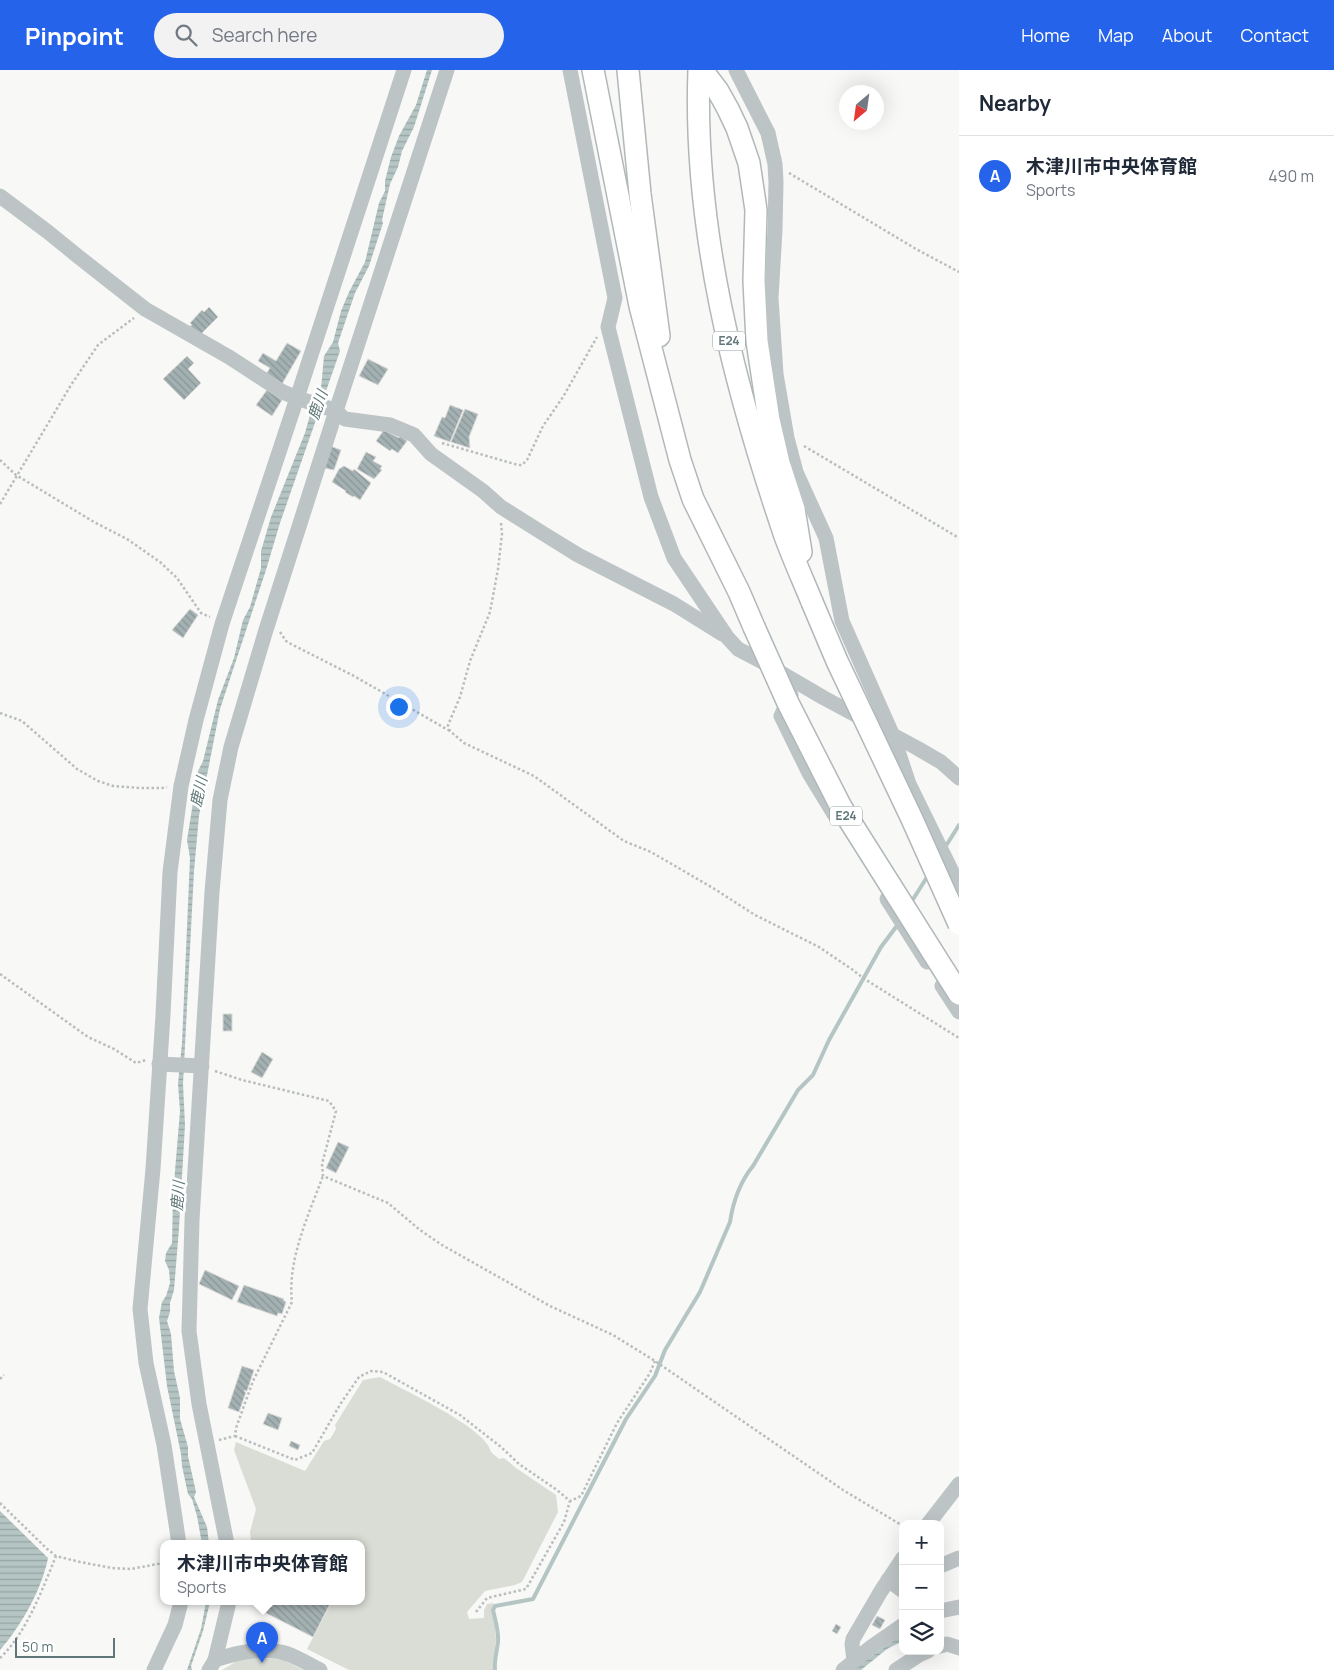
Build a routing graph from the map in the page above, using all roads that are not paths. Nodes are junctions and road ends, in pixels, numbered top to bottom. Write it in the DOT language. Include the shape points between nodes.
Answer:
graph roads {
  1 [pos="404,70"];
  2 [pos="447,70"];
  3 [pos="570,70"];
  4 [pos="579,70"];
  5 [pos="593,70"];
  6 [pos="628,70"];
  7 [pos="700,70"];
  8 [pos="718,70"];
  9 [pos="736,70"];
  10 [pos="0,196"];
  11 [pos="630,259"];
  12 [pos="754,281"];
  13 [pos="299,399"];
  14 [pos="335,410"];
  15 [pos="668,413"];
  16 [pos="804,582"];
  17 [pos="727,637"];
  18 [pos="797,682"];
  19 [pos="893,736"];
  20 [pos="959,778"];
  21 [pos="959,886"];
  22 [pos="959,924"];
  23 [pos="959,994"];
  24 [pos="959,1012"];
  25 [pos="157,1063"];
  26 [pos="199,1066"];
  27 [pos="959,1484"];
  28 [pos="931,1520"];
  29 [pos="178,1540"];
  30 [pos="226,1540"];
  31 [pos="959,1558"];
  32 [pos="899,1564"];
  33 [pos="942,1565"];
  34 [pos="888,1580"];
  35 [pos="899,1588"];
  36 [pos="180,1605"];
  37 [pos="228,1605"];
  38 [pos="959,1607"];
  39 [pos="944,1610"];
  40 [pos="899,1627"];
  41 [pos="919,1655"];
  42 [pos="212,1665"];
  43 [pos="848,1665"];
  44 [pos="154,1670"];
  45 [pos="320,1670"];
  46 [pos="896,1670"];
  1 -- 13 [label="street"];
  2 -- 14 [label="street"];
  3 -- 17 [label="street" via="615,298 608,327 651,497 674,558"];
  4 -- 11 [label="highway" via="591,125"];
  5 -- 11 [label="highway"];
  6 -- 15 [label="highway, E24"];
  7 -- 12 [label="highway" via="728,109 749,163 756,210"];
  7 -- 16 [label="highway, E24" via="699,147 703,200 723,318 755,439 786,538"];
  8 -- 12 [label="highway" via="732,87 752,123 766,182 764,238"];
  9 -- 19 [label="street" via="768,134 775,164 771,298 776,374 787,438 796,472 826,538 842,621"];
  10 -- 13 [label="street" via="145,309"];
  11 -- 15 [label="highway"];
  12 -- 16 [label="highway" via="756,332 769,420 794,509"];
  13 -- 14 [label="street"];
  13 -- 25 [label="street" via="222,624 183,774 170,872 163,1015"];
  14 -- 17 [label="street" via="345,419 390,425 414,435 431,454 501,506 578,555 674,604"];
  14 -- 26 [label="street" via="231,747 220,800"];
  15 -- 23 [label="highway, E24, bridge" via="693,499 788,703 841,808"];
  16 -- 22 [label="highway, E24, bridge" via="837,661"];
  17 -- 18 [label="street" via="738,649"];
  18 -- 19 [label="street"];
  18 -- 24 [label="street" via="781,716 855,849"];
  19 -- 20 [label="street" via="941,762"];
  19 -- 21 [label="street" via="909,784"];
  25 -- 26 [label="street"];
  25 -- 29 [label="street" via="153,1169 140,1309 146,1363 164,1444"];
  26 -- 30 [label="street" via="189,1330 199,1404"];
  27 -- 28 [label="street"];
  31 -- 33 [label="street"];
  32 -- 34 [label="street"];
  34 -- 35 [label="street"];
  34 -- 43 [label="street" via="853,1639"];
  36 -- 44 [label="street" via="175,1625"];
  37 -- 42 [label="street"];
  38 -- 39 [label="street"];
  40 -- 43 [label="street"];
  41 -- 46 [label="street"];
  42 -- 45 [label="street" via="233,1653 271,1652 289,1655"];
}
